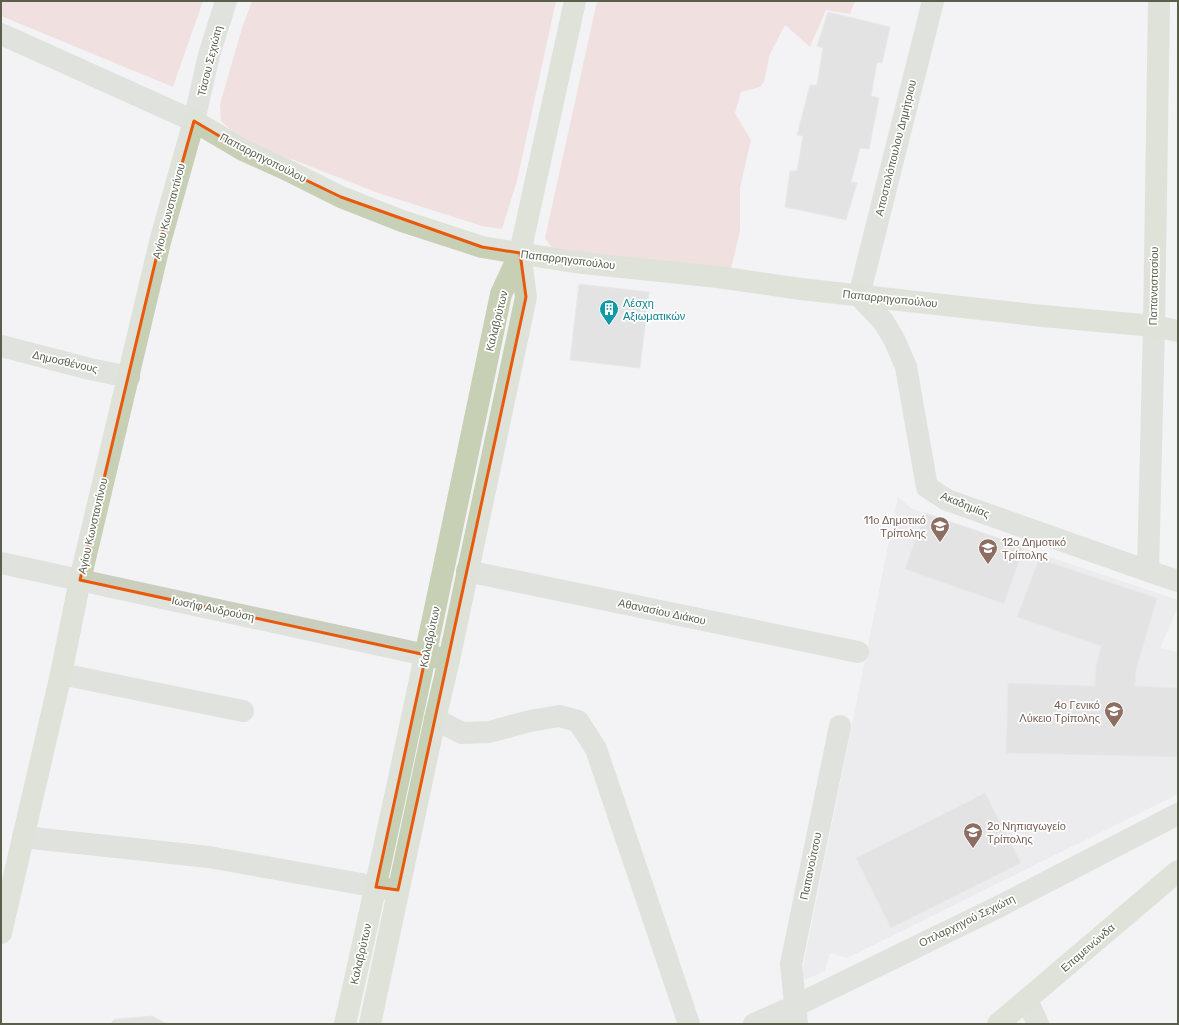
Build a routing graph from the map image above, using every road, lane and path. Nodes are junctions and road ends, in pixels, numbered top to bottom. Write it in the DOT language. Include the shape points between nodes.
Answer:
graph roads {
  1 [pos="226,1"];
  2 [pos="575,1"];
  3 [pos="934,1"];
  4 [pos="1159,1"];
  5 [pos="1,34"];
  6 [pos="194,121"];
  7 [pos="520,253"];
  8 [pos="859,296"];
  9 [pos="1154,326"];
  10 [pos="1178,331"];
  11 [pos="1,346"];
  12 [pos="129,377"];
  13 [pos="1,562"];
  14 [pos="1148,571"];
  15 [pos="467,572"];
  16 [pos="80,580"];
  17 [pos="1178,581"];
  18 [pos="858,652"];
  19 [pos="426,655"];
  20 [pos="449,660"];
  21 [pos="61,674"];
  22 [pos="243,711"];
  23 [pos="435,719"];
  24 [pos="840,726"];
  25 [pos="1178,814"];
  26 [pos="24,837"];
  27 [pos="1178,871"];
  28 [pos="376,887"];
  29 [pos="398,890"];
  30 [pos="2,922"];
  31 [pos="1027,1000"];
  32 [pos="796,1015"];
  33 [pos="345,1024"];
  34 [pos="370,1024"];
  35 [pos="689,1024"];
  36 [pos="754,1024"];
  37 [pos="998,1024"];
  38 [pos="1038,1024"];
  1 -- 6 [label="street, Τάσου Σεχιώτη" via="209,54"];
  2 -- 7 [label="main road, Καλαβρύτων"];
  3 -- 8 [label="street, Αποστολόπουλου Δημήτριου"];
  4 -- 9 [label="main road, Παπαναστασίου"];
  5 -- 6 [label="street, Παπαρρηγοπούλου"];
  6 -- 7 [label="main road, Παπαρρηγοπούλου" via="243,150 341,197 402,221 482,247"];
  6 -- 12 [label="main road, Αγίου Κωνσταντίνου" via="160,242"];
  7 -- 8 [label="main road, Παπαρρηγοπούλου" via="574,262 718,277"];
  7 -- 15 [label="main road, Καλαβρύτων" via="526,297"];
  7 -- 19 [label="main road, Καλαβρύτων" via="501,294"];
  8 -- 9 [label="main road, Παπαρρηγοπούλου"];
  8 -- 14 [label="street, Ακαδημίας" via="883,321 906,367 927,487 948,500"];
  9 -- 10 [label="main road, Παπαρρηγοπούλου"];
  9 -- 14 [label="street, Παπαναστασίου"];
  11 -- 12 [label="street, Δημοσθένους"];
  12 -- 16 [label="main road, Αγίου Κωνσταντίνου"];
  13 -- 16 [label="street, Ιωσήφ Ανδρούση"];
  14 -- 17 [label="street, Ακαδημίας"];
  15 -- 18 [label="street, Αθανασίου Διάκου"];
  15 -- 20 [label="main road, Καλαβρύτων"];
  16 -- 19 [label="street, Ιωσήφ Ανδρούση"];
  16 -- 21 [label="main road, Αγίου Κωνσταντίνου"];
  19 -- 20 [label="street, Ιωσήφ Ανδρούση"];
  19 -- 28 [label="main road, Καλαβρύτων"];
  20 -- 23 [label="main road, Καλαβρύτων"];
  21 -- 22 [label="street"];
  21 -- 26 [label="main road, Αγίου Κωνσταντίνου"];
  23 -- 29 [label="main road, Καλαβρύτων"];
  23 -- 35 [label="street" via="462,733 490,732 559,716 578,721 596,749"];
  24 -- 32 [label="street, Παπανούτσου" via="791,964"];
  25 -- 32 [label="street, Οπλαρχηγού Σεχιώτη"];
  26 -- 28 [label="street" via="209,857"];
  26 -- 30 [label="main road, Αγίου Κωνσταντίνου"];
  27 -- 31 [label="main road, Επαμεινώνδα"];
  28 -- 29 [label="street"];
  28 -- 33 [label="main road, Καλαβρύτων"];
  29 -- 34 [label="main road, Καλαβρύτων"];
  31 -- 37 [label="main road, Επαμεινώνδα"];
  31 -- 38 [label="street"];
  32 -- 36 [label="street, Οπλαρχηγού Σεχιώτη"];
}
